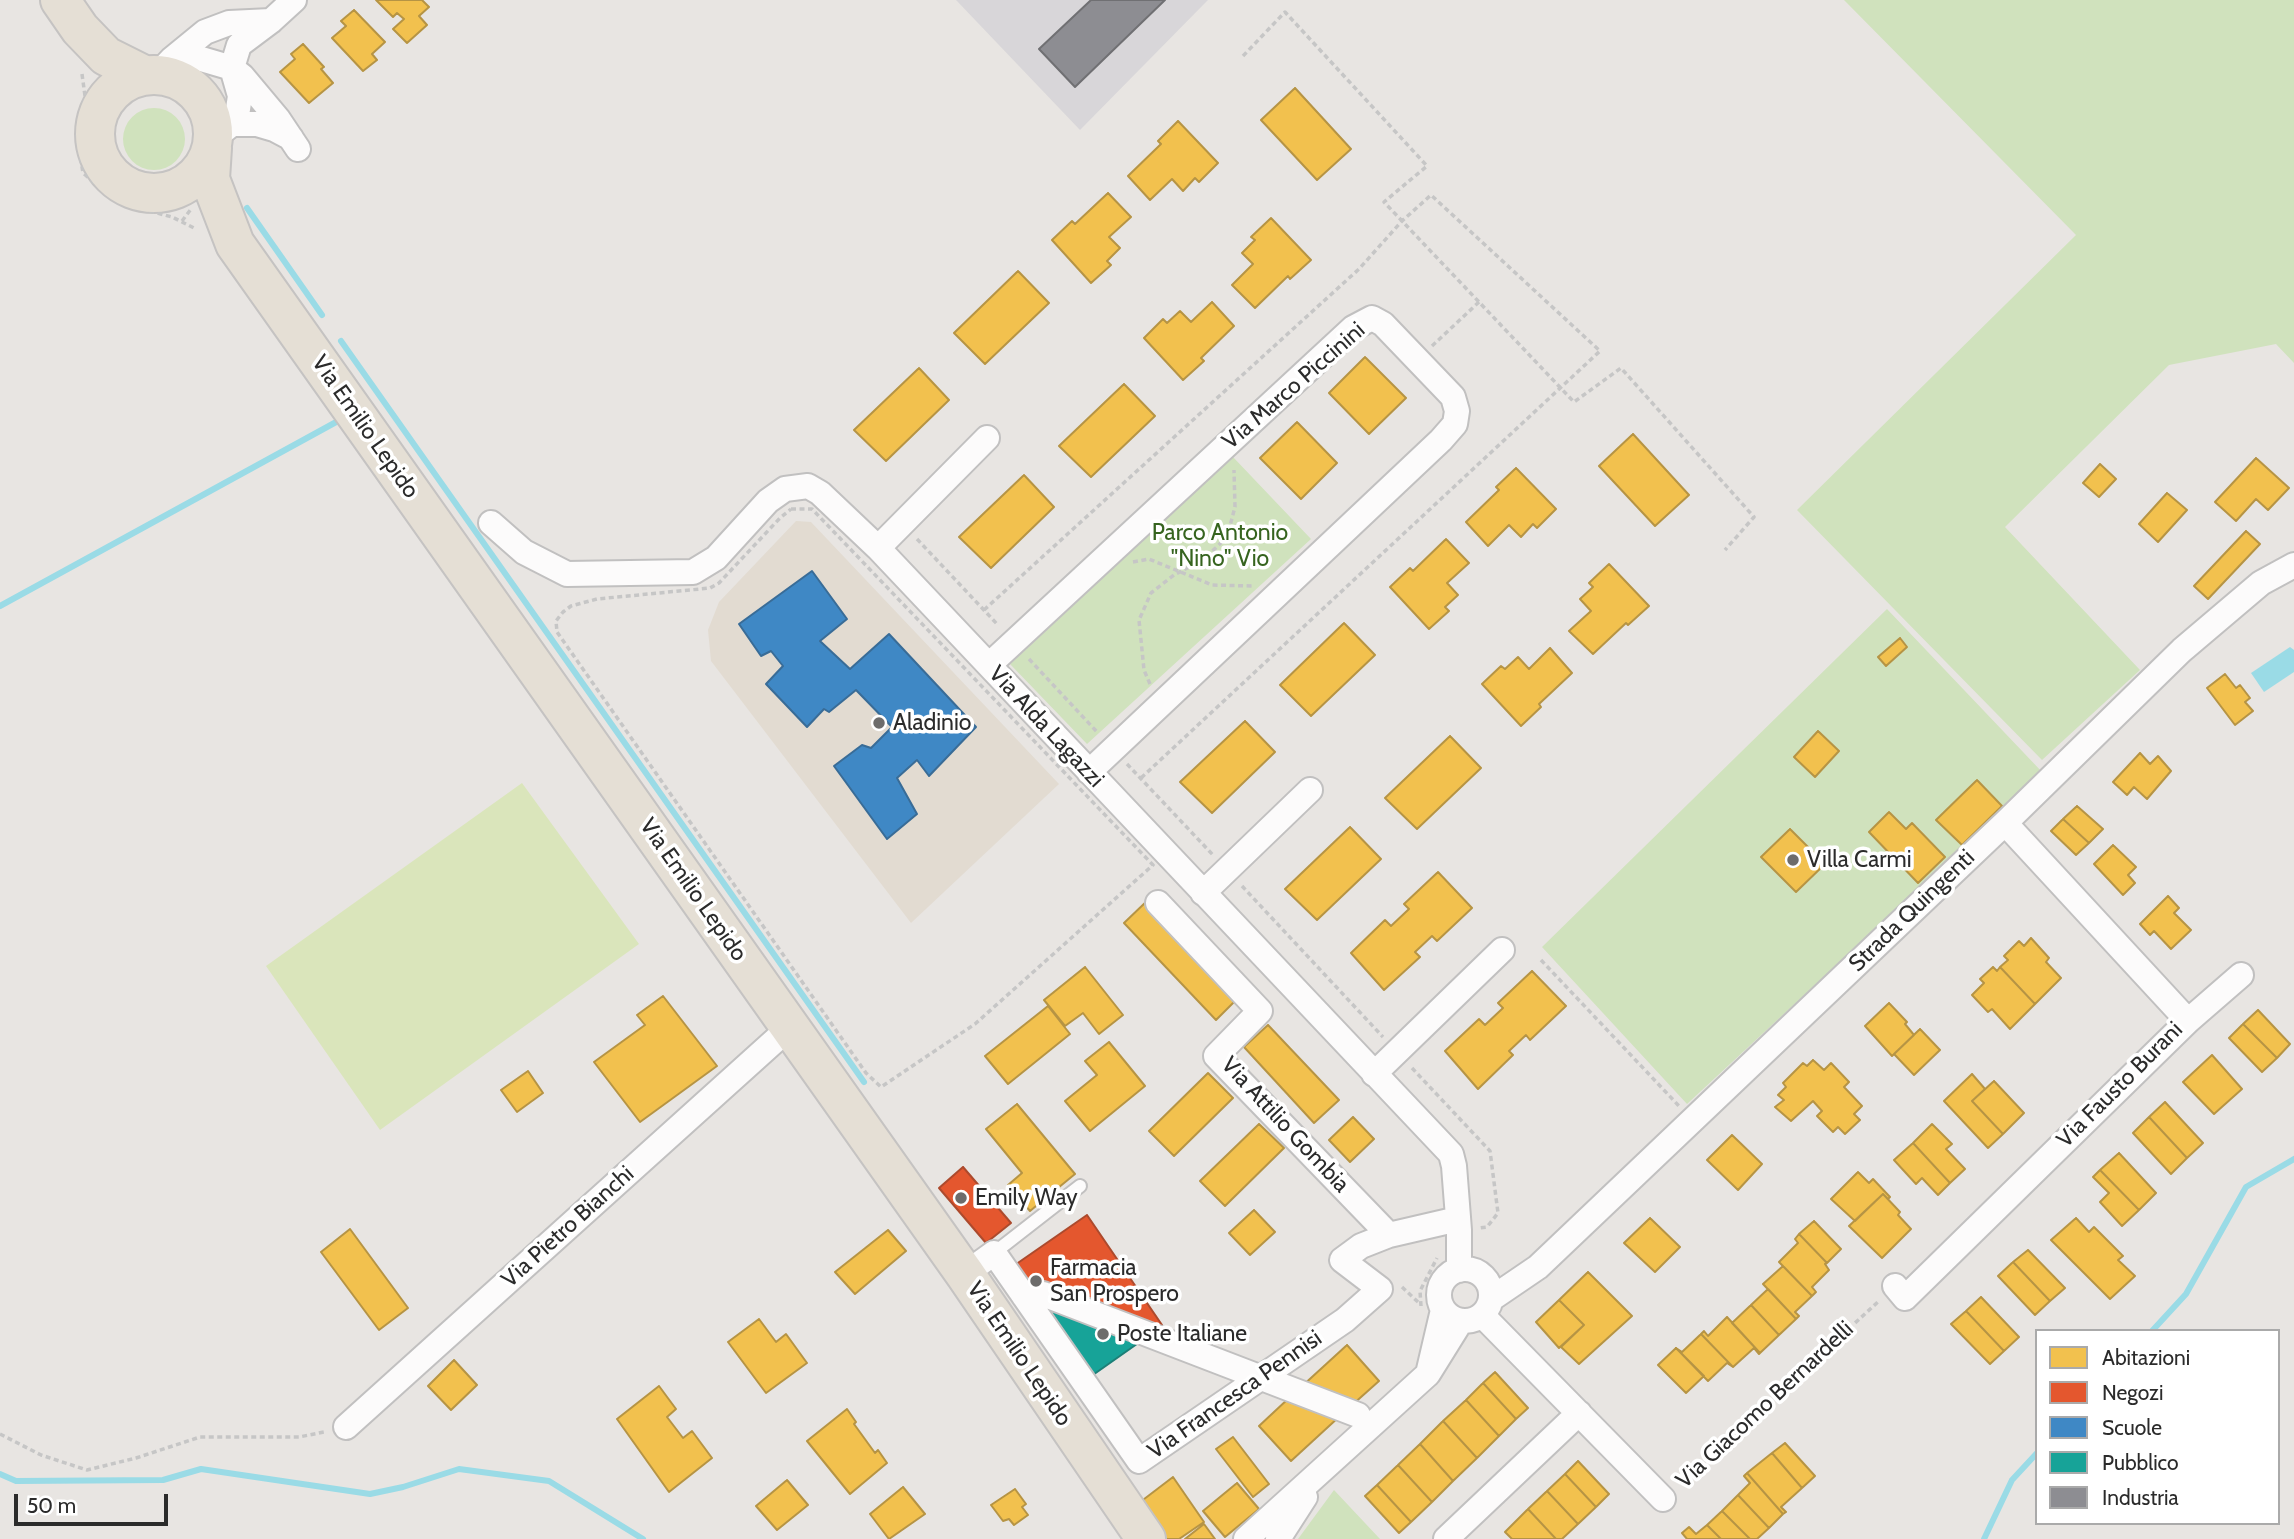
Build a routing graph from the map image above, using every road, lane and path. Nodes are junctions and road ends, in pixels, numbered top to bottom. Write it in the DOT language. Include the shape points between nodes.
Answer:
graph roads {
  1 [pos="294,0"];
  2 [pos="70,15"];
  3 [pos="271,21"];
  4 [pos="1243,56"];
  5 [pos="79,67"];
  6 [pos="161,68"];
  7 [pos="232,68"];
  8 [pos="98,114"];
  9 [pos="219,137"];
  10 [pos="153,194"];
  11 [pos="1402,221"];
  12 [pos="218,239"];
  13 [pos="1479,302"];
  14 [pos="1417,359"];
  15 [pos="1561,388"];
  16 [pos="987,438"];
  17 [pos="1225,447"];
  18 [pos="491,523"];
  19 [pos="902,523"];
  20 [pos="878,548"];
  21 [pos="1725,550"];
  22 [pos="2294,565"];
  23 [pos="1096,566"];
  24 [pos="1180,572"];
  25 [pos="1287,585"];
  26 [pos="984,610"];
  27 [pos="1014,642"];
  28 [pos="989,665"];
  29 [pos="1160,705"];
  30 [pos="1113,749"];
  31 [pos="1089,772"];
  32 [pos="1141,778"];
  33 [pos="1310,790"];
  34 [pos="2005,823"];
  35 [pos="1227,870"];
  36 [pos="1203,893"];
  37 [pos="1158,903"];
  38 [pos="1502,950"];
  39 [pos="1541,960"];
  40 [pos="2241,975"];
  41 [pos="808,992"];
  42 [pos="2188,1021"];
  43 [pos="790,1027"];
  44 [pos="1397,1052"];
  45 [pos="1374,1074"];
  46 [pos="1692,1120"];
  47 [pos="1080,1186"];
  48 [pos="1458,1224"];
  49 [pos="1389,1235"];
  50 [pos="1438,1249"];
  51 [pos="979,1264"];
  52 [pos="1538,1267"];
  53 [pos="1470,1272"];
  54 [pos="1895,1286"];
  55 [pos="1024,1296"];
  56 [pos="1460,1312"];
  57 [pos="1261,1377"];
  58 [pos="1580,1413"];
  59 [pos="1358,1415"];
  60 [pos="346,1427"];
  61 [pos="0,1434"];
  62 [pos="1322,1470"];
  63 [pos="1663,1499"];
  64 [pos="1146,1539"];
  65 [pos="1246,1539"];
  66 [pos="1278,1539"];
  67 [pos="1447,1539"];
  1 -- 3 [label="street"];
  2 -- 6 [label="main road, Via Emilio Lepido" via="106,56"];
  2 -- 8 [label="main road, Via Emilio Lepido" via="97,64 105,93"];
  3 -- 6 [label="street" via="217,26"];
  3 -- 7 [label="street" via="239,45"];
  4 -- 11 [label="path" via="1284,12 1427,166 1384,202"];
  5 -- 12 [label="path" via="85,82 77,136 83,173 123,204 172,217"];
  6 -- 7 [label="street"];
  6 -- 8 [label="main road" via="116,88"];
  6 -- 9 [label="main road, Via Emilio Lepido" via="192,88 204,102"];
  7 -- 9 [label="street" via="240,96"];
  7 -- 9 [label="street" via="294,143 257,124"];
  8 -- 10 [label="main road, Via Emilio Lepido" via="95,143 108,172 136,191"];
  9 -- 10 [label="main road" via="204,167 190,181 173,191"];
  9 -- 12 [label="main road, Via Emilio Lepido" via="209,180"];
  10 -- 12 [label="main road, Via Emilio Lepido" via="180,202 209,220"];
  11 -- 13 [label="path"];
  11 -- 15 [label="path" via="1431,195 1600,351"];
  11 -- 26 [label="path" via="1359,269"];
  12 -- 43 [label="main road, Via Emilio Lepido"];
  13 -- 14 [label="path"];
  13 -- 15 [label="path"];
  14 -- 17 [label="street, Via Marco Piccinini" via="1372,318 1353,328"];
  14 -- 25 [label="street, Via Marco Piccinini" via="1453,397 1455,424"];
  15 -- 21 [label="path" via="1574,402 1621,368 1754,517"];
  15 -- 32 [label="path"];
  16 -- 19 [label="street"];
  17 -- 23 [label="street, Via Marco Piccinini"];
  17 -- 24 [label="path" via="1234,469 1234,507 1227,537 1204,559"];
  18 -- 20 [label="street, Via Alda Lagazzi" via="524,552 567,574 693,572 716,558 768,500 785,489 808,486"];
  19 -- 20 [label="street"];
  19 -- 26 [label="path"];
  20 -- 28 [label="street, Via Alda Lagazzi"];
  22 -- 34 [label="street, Strada Quingenti" via="2261,583 2182,650"];
  23 -- 24 [label="path" via="1149,559"];
  23 -- 27 [label="street, Via Marco Piccinini"];
  24 -- 25 [label="path" via="1212,585"];
  24 -- 29 [label="path" via="1151,593 1139,620 1144,670"];
  25 -- 29 [label="street, Via Marco Piccinini"];
  26 -- 27 [label="path"];
  27 -- 28 [label="street, Via Marco Piccinini"];
  27 -- 30 [label="path"];
  28 -- 31 [label="street, Via Alda Lagazzi"];
  29 -- 30 [label="street, Via Marco Piccinini"];
  30 -- 31 [label="street, Via Marco Piccinini"];
  30 -- 32 [label="path"];
  31 -- 36 [label="street, Via Alda Lagazzi"];
  32 -- 35 [label="path"];
  33 -- 35 [label="street"];
  34 -- 42 [label="street, Via Fausto Burani"];
  34 -- 46 [label="street, Strada Quingenti"];
  35 -- 36 [label="street"];
  35 -- 44 [label="path"];
  36 -- 45 [label="street, Via Alda Lagazzi"];
  37 -- 49 [label="street, Via Attilio Gombia" via="1260,1011 1216,1056"];
  38 -- 44 [label="street"];
  39 -- 46 [label="path"];
  40 -- 42 [label="street"];
  41 -- 41 [label="path" via="881,1087 975,1024 1153,865 813,509 791,509 710,588 597,599 572,606 556,621 557,632"];
  42 -- 54 [label="street, Via Fausto Burani" via="1905,1298"];
  43 -- 51 [label="main road, Via Emilio Lepido"];
  43 -- 60 [label="street, Via Pietro Bianchi"];
  44 -- 45 [label="street"];
  44 -- 48 [label="path" via="1490,1151 1499,1213 1487,1227"];
  45 -- 48 [label="street, Via Alda Lagazzi" via="1451,1154"];
  46 -- 52 [label="street, Strada Quingenti"];
  47 -- 51 [label="lane"];
  48 -- 49 [label="street"];
  48 -- 53 [label="street, Via Alda Lagazzi"];
  49 -- 57 [label="street, Via Francesca Pennisi" via="1342,1260 1380,1289 1345,1320"];
  50 -- 56 [label="path" via="1420,1291"];
  51 -- 55 [label="street, Via Francesca Pennisi"];
  51 -- 64 [label="main road, Via Emilio Lepido"];
  52 -- 53 [label="street"];
  52 -- 56 [label="street, Strada Quingenti"];
  53 -- 56 [label="street" via="1489,1286"];
  53 -- 56 [label="street" via="1445,1279 1441,1286 1440,1302"];
  54 -- 63 [label="path, Via Giacomo Bernardelli"];
  55 -- 57 [label="street" via="1043,1294"];
  55 -- 57 [label="street, Via Francesca Pennisi" via="1139,1461"];
  56 -- 58 [label="street, Via Giacomo Bernardelli"];
  56 -- 62 [label="street" via="1428,1374"];
  57 -- 59 [label="street"];
  58 -- 63 [label="street, Via Giacomo Bernardelli"];
  58 -- 67 [label="street"];
  60 -- 61 [label="path" via="299,1437 200,1437 87,1470 41,1455"];
  62 -- 65 [label="street"];
  62 -- 66 [label="street"];
}
